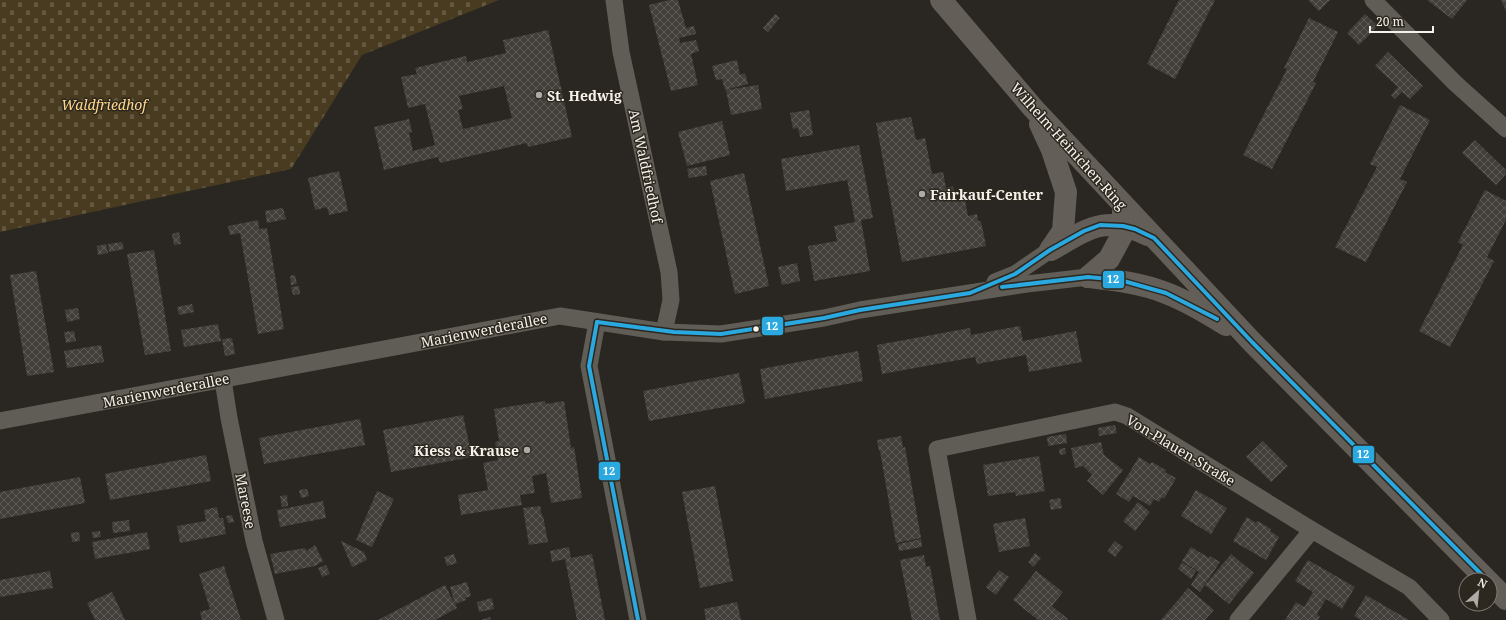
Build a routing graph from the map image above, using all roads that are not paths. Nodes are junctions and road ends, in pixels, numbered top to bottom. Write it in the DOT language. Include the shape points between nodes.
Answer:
graph roads {
  1 [pos="614,0"];
  2 [pos="941,0"];
  3 [pos="1373,0"];
  4 [pos="1033,108"];
  5 [pos="1506,129"];
  6 [pos="1123,215"];
  7 [pos="1050,250"];
  8 [pos="1088,277"];
  9 [pos="970,292"];
  10 [pos="597,322"];
  11 [pos="664,332"];
  12 [pos="1252,342"];
  13 [pos="223,380"];
  14 [pos="0,421"];
  15 [pos="1312,530"];
  16 [pos="1479,572"];
  17 [pos="1498,591"];
  18 [pos="1506,599"];
  19 [pos="276,620"];
  20 [pos="638,620"];
  21 [pos="968,620"];
  22 [pos="1238,620"];
  23 [pos="1441,620"];
  1 -- 11 [label="street, Am Waldfriedhof" via="621,52 669,272 671,300"];
  2 -- 4 [label="main road, Wilhelm-Heinichen-Ring"];
  3 -- 5 [label="street" via="1455,83"];
  4 -- 6 [label="main road, Wilhelm-Heinichen-Ring"];
  4 -- 7 [label="main road" via="1052,150 1066,192 1063,230"];
  6 -- 7 [label="main road" via="1084,231"];
  6 -- 8 [label="main road" via="1122,235 1109,259"];
  6 -- 12 [label="main road, Wilhelm-Heinichen-Ring" via="1154,238"];
  7 -- 9 [label="street, Marienwerderallee" via="1015,274"];
  8 -- 9 [label="street, Marienwerderallee"];
  8 -- 12 [label="main road" via="1120,280 1166,293 1209,314"];
  9 -- 11 [label="street, Marienwerderallee" via="721,334"];
  10 -- 11 [label="street, Marienwerderallee"];
  10 -- 13 [label="street, Marienwerderallee" via="560,316"];
  10 -- 20 [label="street" via="589,366"];
  12 -- 16 [label="main road, Wilhelm-Heinichen-Ring"];
  13 -- 14 [label="street, Marienwerderallee"];
  13 -- 19 [label="street, Mareese" via="254,541"];
  15 -- 21 [label="street, Von-Plauen-Straße" via="1128,416 1115,412 937,449"];
  15 -- 22 [label="street"];
  15 -- 23 [label="street, Von-Plauen-Straße" via="1409,587"];
  17 -- 18 [label="main road"];
}
